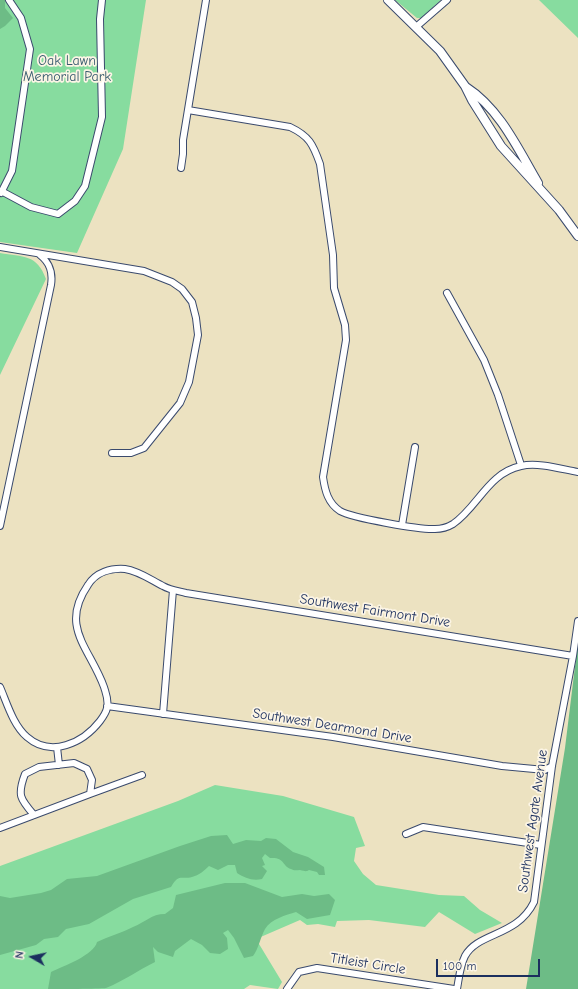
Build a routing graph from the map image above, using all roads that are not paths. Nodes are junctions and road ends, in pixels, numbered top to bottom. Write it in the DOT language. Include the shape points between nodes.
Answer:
graph roads {
  1 [pos="9,0"];
  2 [pos="102,0"];
  3 [pos="206,0"];
  4 [pos="388,0"];
  5 [pos="447,0"];
  6 [pos="416,27"];
  7 [pos="465,86"];
  8 [pos="188,110"];
  9 [pos="181,168"];
  10 [pos="1,192"];
  11 [pos="546,197"];
  12 [pos="578,236"];
  13 [pos="0,247"];
  14 [pos="38,254"];
  15 [pos="447,294"];
  16 [pos="415,447"];
  17 [pos="112,453"];
  18 [pos="521,465"];
  19 [pos="578,472"];
  20 [pos="402,525"];
  21 [pos="0,526"];
  22 [pos="173,590"];
  23 [pos="578,620"];
  24 [pos="573,656"];
  25 [pos="0,687"];
  26 [pos="107,706"];
  27 [pos="163,714"];
  28 [pos="57,747"];
  29 [pos="59,765"];
  30 [pos="552,766"];
  31 [pos="142,775"];
  32 [pos="90,794"];
  33 [pos="34,815"];
  34 [pos="0,828"];
  35 [pos="406,834"];
  36 [pos="541,846"];
  37 [pos="287,989"];
  38 [pos="454,989"];
  39 [pos="457,989"];
  1 -- 10 [label="street" via="21,18 30,49 12,171"];
  2 -- 10 [label="street" via="102,117 85,186 75,201 58,214 31,207"];
  3 -- 8 [label="street"];
  4 -- 6 [label="street"];
  5 -- 6 [label="street"];
  6 -- 7 [label="street" via="440,51"];
  7 -- 11 [label="street" via="501,146"];
  7 -- 11 [label="street" via="494,113"];
  8 -- 9 [label="street"];
  8 -- 20 [label="street" via="290,127 302,133 315,150 320,164 333,255 334,288 345,326 346,340 323,477 325,492 331,503 349,515"];
  11 -- 12 [label="street"];
  13 -- 14 [label="street"];
  14 -- 17 [label="street" via="149,272 182,289 194,308 198,335 188,384 180,403 144,448 131,454"];
  14 -- 21 [label="street" via="45,259 51,269 51,285"];
  15 -- 18 [label="street" via="484,360"];
  16 -- 20 [label="street"];
  18 -- 19 [label="street"];
  18 -- 20 [label="street" via="495,479 452,524 434,530"];
  22 -- 24 [label="street, Southwest Fairmont Drive"];
  22 -- 26 [label="street, Southwest Fairmont Drive" via="132,570 120,569 97,575 81,594 76,611 76,628 100,677 107,696"];
  22 -- 27 [label="street"];
  23 -- 24 [label="street, Southwest Agate Avenue"];
  24 -- 30 [label="street, Southwest Agate Avenue"];
  25 -- 28 [label="street" via="26,737 40,745"];
  26 -- 27 [label="street, Southwest Dearmond Drive"];
  26 -- 28 [label="street" via="106,712 90,732 73,743"];
  27 -- 30 [label="street, Southwest Dearmond Drive" via="333,737 502,766 545,770"];
  28 -- 29 [label="street"];
  29 -- 32 [label="street" via="74,763 87,769 92,780"];
  29 -- 33 [label="street" via="39,767 25,774 19,789 24,803"];
  30 -- 36 [label="street, Southwest Agate Avenue"];
  31 -- 32 [label="street"];
  32 -- 33 [label="street"];
  33 -- 34 [label="street"];
  35 -- 36 [label="street" via="423,827"];
  36 -- 39 [label="street, Southwest Agate Avenue" via="534,902 528,914 508,929 475,945 466,954"];
  37 -- 38 [label="street, Titleist Circle" via="299,972 317,968"];
}
